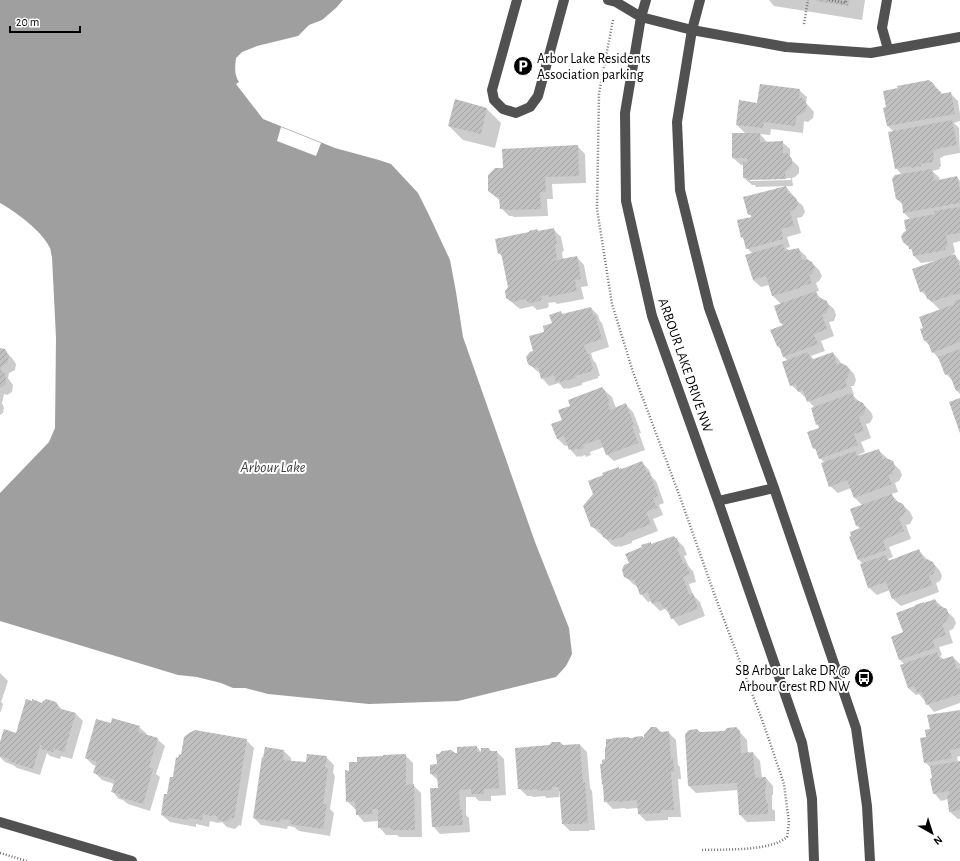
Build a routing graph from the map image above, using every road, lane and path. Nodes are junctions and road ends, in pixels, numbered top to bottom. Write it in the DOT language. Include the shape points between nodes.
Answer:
graph roads {
  1 [pos="517,0"];
  2 [pos="564,0"];
  3 [pos="646,0"];
  4 [pos="700,0"];
  5 [pos="808,0"];
  6 [pos="829,0"];
  7 [pos="846,0"];
  8 [pos="887,0"];
  9 [pos="612,1"];
  10 [pos="641,17"];
  11 [pos="804,24"];
  12 [pos="692,30"];
  13 [pos="960,36"];
  14 [pos="888,50"];
  15 [pos="774,488"];
  16 [pos="718,501"];
  17 [pos="0,822"];
  18 [pos="701,850"];
  19 [pos="0,852"];
  20 [pos="27,861"];
  21 [pos="132,861"];
  22 [pos="814,861"];
  23 [pos="870,861"];
  1 -- 2 [label="street" via="492,90 494,100 503,109 516,113 530,107 538,96"];
  3 -- 10 [label="street, ARBOUR LAKE DRIVE NW"];
  4 -- 12 [label="street"];
  5 -- 11 [label="path"];
  6 -- 7 [label="path" via="846,3"];
  8 -- 14 [label="street" via="882,28"];
  9 -- 10 [label="street"];
  9 -- 18 [label="path" via="612,31 599,93 597,209 612,304 634,372 764,725 784,784 789,823 787,837 769,846"];
  10 -- 12 [label="street"];
  10 -- 16 [label="street, ARBOUR LAKE DRIVE NW" via="625,113 626,201 652,316"];
  12 -- 14 [label="street" via="786,47 871,52"];
  12 -- 15 [label="street" via="677,122 680,190 709,308"];
  13 -- 14 [label="street"];
  15 -- 16 [label="street"];
  15 -- 23 [label="street" via="856,728 867,806"];
  16 -- 22 [label="street, ARBOUR LAKE DRIVE NW" via="802,743 812,799"];
  17 -- 21 [label="street"];
  19 -- 20 [label="path"];
}
